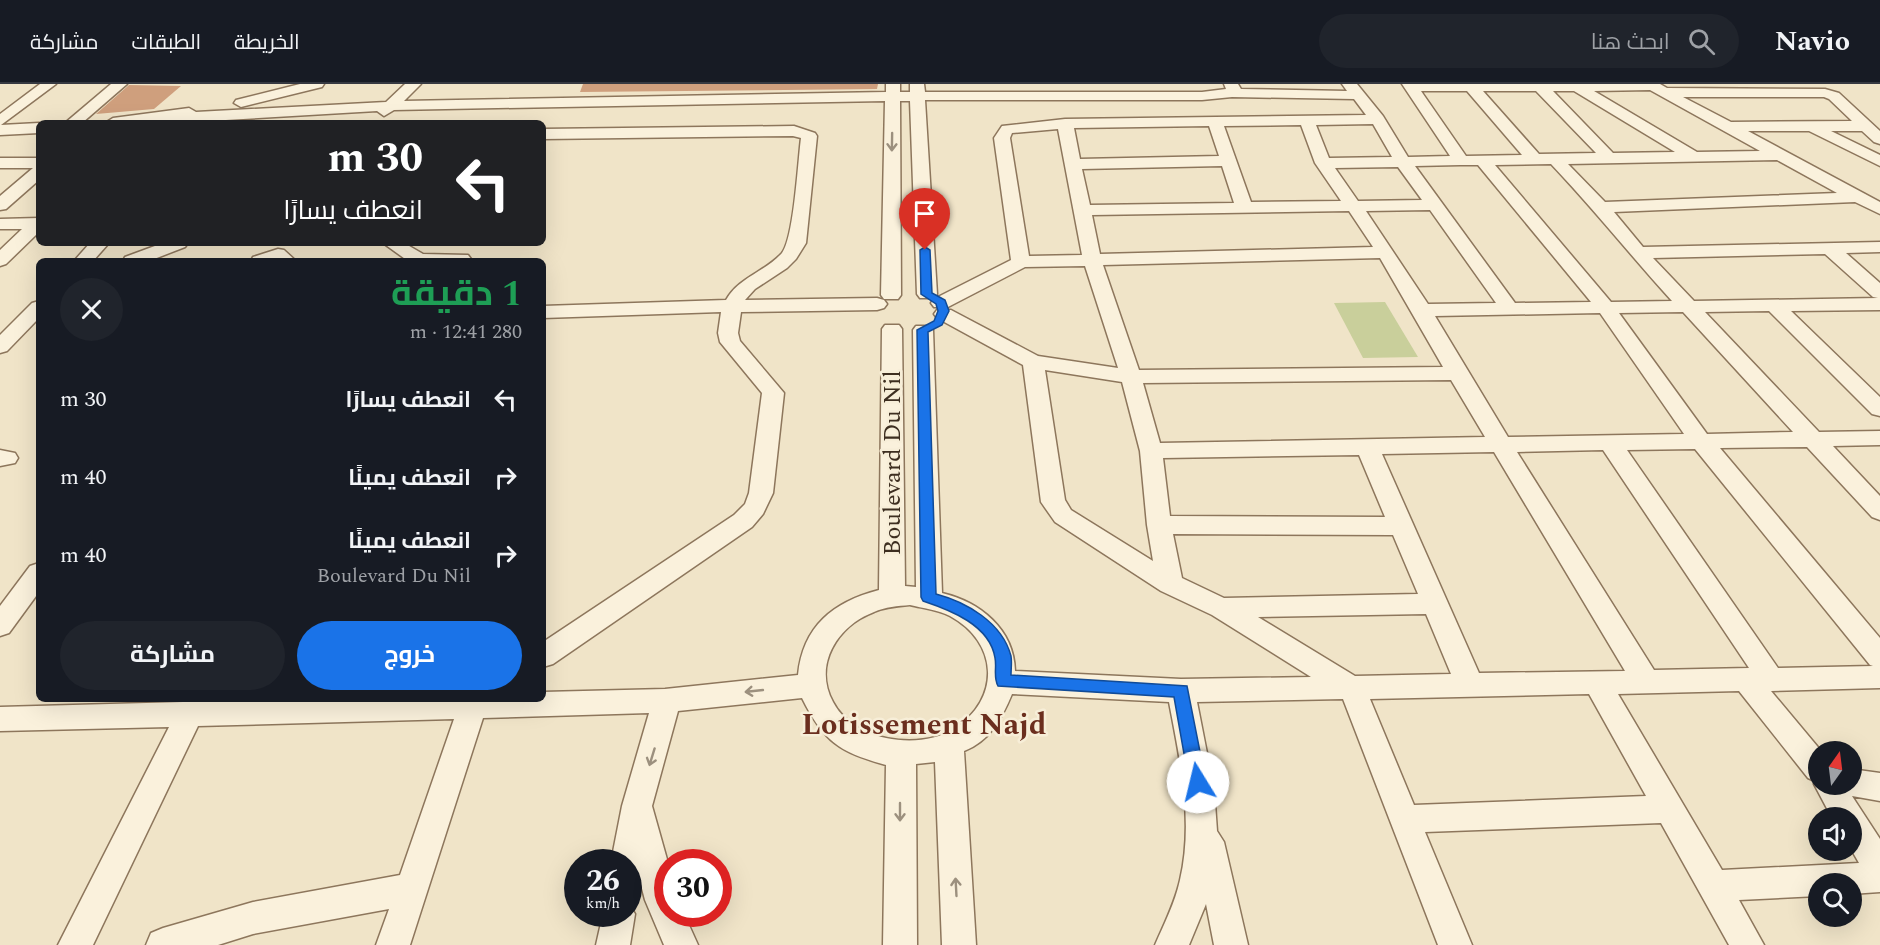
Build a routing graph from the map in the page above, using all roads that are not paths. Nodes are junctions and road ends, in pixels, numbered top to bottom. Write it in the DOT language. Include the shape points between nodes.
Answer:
graph roads {
  1 [pos="49,84"];
  2 [pos="120,84"];
  3 [pos="317,84"];
  4 [pos="414,84"];
  5 [pos="571,84"];
  6 [pos="1539,85"];
  7 [pos="1410,86"];
  8 [pos="1576,86"];
  9 [pos="1471,87"];
  10 [pos="1655,87"];
  11 [pos="1232,88"];
  12 [pos="1353,89"];
  13 [pos="893,90"];
  14 [pos="917,90"];
  15 [pos="1199,90"];
  16 [pos="561,103"];
  17 [pos="469,105"];
  18 [pos="388,106"];
  19 [pos="304,110"];
  20 [pos="174,119"];
  21 [pos="1378,119"];
  22 [pos="77,120"];
  23 [pos="296,120"];
  24 [pos="378,120"];
  25 [pos="461,120"];
  26 [pos="1307,120"];
  27 [pos="0,121"];
  28 [pos="1215,122"];
  29 [pos="1065,124"];
  30 [pos="1810,126"];
  31 [pos="1865,126"];
  32 [pos="1727,127"];
  33 [pos="36,128"];
  34 [pos="0,130"];
  35 [pos="546,134"];
  36 [pos="1880,139"];
  37 [pos="1780,155"];
  38 [pos="1695,157"];
  39 [pos="1609,158"];
  40 [pos="1545,160"];
  41 [pos="1227,161"];
  42 [pos="1473,161"];
  43 [pos="1880,161"];
  44 [pos="0,163"];
  45 [pos="36,163"];
  46 [pos="1404,163"];
  47 [pos="1075,164"];
  48 [pos="1323,164"];
  49 [pos="36,174"];
  50 [pos="1858,197"];
  51 [pos="0,205"];
  52 [pos="1434,205"];
  53 [pos="1354,207"];
  54 [pos="1600,207"];
  55 [pos="1244,208"];
  56 [pos="1880,209"];
  57 [pos="1083,210"];
  58 [pos="36,223"];
  59 [pos="0,224"];
  60 [pos="36,225"];
  61 [pos="97,246"];
  62 [pos="171,246"];
  63 [pos="398,246"];
  64 [pos="1880,247"];
  65 [pos="1829,248"];
  66 [pos="1386,252"];
  67 [pos="1638,253"];
  68 [pos="467,254"];
  69 [pos="86,258"];
  70 [pos="140,258"];
  71 [pos="416,258"];
  72 [pos="435,258"];
  73 [pos="1092,259"];
  74 [pos="0,260"];
  75 [pos="1021,262"];
  76 [pos="884,299"];
  77 [pos="937,304"];
  78 [pos="1877,304"];
  79 [pos="730,306"];
  80 [pos="1774,306"];
  81 [pos="1688,307"];
  82 [pos="1605,308"];
  83 [pos="1510,309"];
  84 [pos="1422,310"];
  85 [pos="546,312"];
  86 [pos="30,324"];
  87 [pos="0,325"];
  88 [pos="891,329"];
  89 [pos="922,330"];
  90 [pos="0,347"];
  91 [pos="1033,362"];
  92 [pos="1457,373"];
  93 [pos="1131,377"];
  94 [pos="1880,409"];
  95 [pos="1880,438"];
  96 [pos="1811,439"];
  97 [pos="1701,441"];
  98 [pos="1610,443"];
  99 [pos="1502,445"];
  100 [pos="1367,447"];
  101 [pos="1151,452"];
  102 [pos="1880,511"];
  103 [pos="1159,525"];
  104 [pos="1402,526"];
  105 [pos="36,577"];
  106 [pos="1170,584"];
  107 [pos="892,597"];
  108 [pos="929,597"];
  109 [pos="1433,604"];
  110 [pos="1221,608"];
  111 [pos="0,626"];
  112 [pos="546,654"];
  113 [pos="1880,657"];
  114 [pos="1880,677"];
  115 [pos="1758,679"];
  116 [pos="1003,681"];
  117 [pos="1647,682"];
  118 [pos="1597,683"];
  119 [pos="812,685"];
  120 [pos="1470,685"];
  121 [pos="1352,688"];
  122 [pos="1181,691"];
  123 [pos="665,700"];
  124 [pos="546,701"];
  125 [pos="477,702"];
  126 [pos="212,708"];
  127 [pos="0,719"];
  128 [pos="949,746"];
  129 [pos="901,754"];
  130 [pos="1808,754"];
  131 [pos="1862,784"];
  132 [pos="1880,787"];
  133 [pos="637,806"];
  134 [pos="1671,809"];
  135 [pos="1406,819"];
  136 [pos="1203,824"];
  137 [pos="1862,839"];
  138 [pos="629,849"];
  139 [pos="1880,868"];
  140 [pos="1880,877"];
  141 [pos="1714,886"];
  142 [pos="411,889"];
  143 [pos="616,927"];
  144 [pos="75,945"];
  145 [pos="163,945"];
  146 [pos="393,945"];
  147 [pos="613,945"];
  148 [pos="681,945"];
  149 [pos="900,945"];
  150 [pos="959,945"];
  151 [pos="1172,945"];
  152 [pos="1231,945"];
  153 [pos="1455,945"];
  154 [pos="1747,945"];
  1 -- 27 [label="street"];
  2 -- 22 [label="street"];
  3 -- 20 [label="street"];
  4 -- 18 [label="street"];
  5 -- 16 [label="street"];
  6 -- 8 [label="street"];
  6 -- 9 [label="street"];
  6 -- 39 [label="street"];
  7 -- 9 [label="street"];
  7 -- 42 [label="street"];
  8 -- 10 [label="street"];
  8 -- 38 [label="street"];
  9 -- 40 [label="street"];
  10 -- 31 [label="street" via="1825,93 1834,96"];
  10 -- 32 [label="street"];
  11 -- 12 [label="street" via="1258,95"];
  11 -- 15 [label="street"];
  12 -- 21 [label="street"];
  13 -- 14 [label="street"];
  13 -- 16 [label="street"];
  13 -- 76 [label="street, one-way"];
  14 -- 15 [label="street"];
  14 -- 77 [label="street"];
  16 -- 17 [label="street"];
  17 -- 18 [label="street"];
  17 -- 25 [label="street"];
  18 -- 19 [label="street"];
  18 -- 24 [label="street"];
  19 -- 20 [label="street"];
  19 -- 23 [label="street"];
  21 -- 26 [label="street"];
  21 -- 46 [label="street"];
  26 -- 28 [label="street"];
  26 -- 48 [label="street"];
  28 -- 29 [label="street"];
  28 -- 41 [label="street"];
  29 -- 47 [label="street"];
  29 -- 75 [label="street" via="1004,131"];
  30 -- 31 [label="street"];
  30 -- 32 [label="street"];
  30 -- 43 [label="street"];
  31 -- 36 [label="street"];
  32 -- 37 [label="street"];
  33 -- 34 [label="street"];
  35 -- 79 [label="street" via="794,131 809,136 797,243 792,255 742,290"];
  37 -- 38 [label="street"];
  37 -- 50 [label="street"];
  38 -- 39 [label="street"];
  39 -- 40 [label="street"];
  40 -- 42 [label="street"];
  40 -- 54 [label="street"];
  41 -- 47 [label="street"];
  41 -- 55 [label="street"];
  42 -- 46 [label="street"];
  42 -- 82 [label="street"];
  44 -- 45 [label="street"];
  46 -- 48 [label="street"];
  46 -- 52 [label="street"];
  47 -- 57 [label="street"];
  48 -- 53 [label="street"];
  49 -- 51 [label="street"];
  50 -- 54 [label="street"];
  50 -- 56 [label="street"];
  52 -- 53 [label="street"];
  52 -- 83 [label="street"];
  53 -- 55 [label="street"];
  53 -- 66 [label="street"];
  54 -- 67 [label="street"];
  55 -- 57 [label="street"];
  57 -- 73 [label="street"];
  58 -- 59 [label="street"];
  60 -- 74 [label="street"];
  61 -- 69 [label="street"];
  62 -- 70 [label="street"];
  63 -- 71 [label="street"];
  64 -- 65 [label="street"];
  65 -- 67 [label="street"];
  65 -- 78 [label="street"];
  66 -- 73 [label="street"];
  66 -- 84 [label="street"];
  67 -- 81 [label="street"];
  68 -- 72 [label="street"];
  73 -- 75 [label="street"];
  73 -- 93 [label="street"];
  75 -- 77 [label="street"];
  76 -- 77 [label="street" via="909,291"];
  76 -- 79 [label="street"];
  76 -- 88 [label="street" via="876,317"];
  77 -- 89 [label="street" via="938,323"];
  77 -- 91 [label="street"];
  78 -- 80 [label="street"];
  79 -- 85 [label="street"];
  79 -- 112 [label="street" via="728,336 773,393 761,493 755,508 743,521"];
  80 -- 81 [label="street"];
  80 -- 94 [label="street"];
  81 -- 82 [label="street"];
  81 -- 96 [label="street"];
  82 -- 83 [label="street"];
  82 -- 97 [label="street"];
  83 -- 84 [label="street"];
  84 -- 92 [label="street"];
  86 -- 87 [label="street"];
  86 -- 90 [label="street"];
  88 -- 89 [label="street"];
  88 -- 107 [label="street, Boulevard Du Nil"];
  89 -- 108 [label="street, Boulevard Du Nil"];
  91 -- 93 [label="street"];
  91 -- 106 [label="street" via="1053,502 1074,525"];
  92 -- 93 [label="street"];
  92 -- 99 [label="street"];
  93 -- 101 [label="street"];
  95 -- 96 [label="street"];
  96 -- 97 [label="street"];
  96 -- 102 [label="street"];
  97 -- 98 [label="street"];
  97 -- 113 [label="street"];
  98 -- 99 [label="street"];
  98 -- 115 [label="street"];
  99 -- 100 [label="street"];
  99 -- 117 [label="street"];
  100 -- 101 [label="street"];
  100 -- 104 [label="street"];
  101 -- 103 [label="street"];
  103 -- 104 [label="street"];
  103 -- 106 [label="street"];
  104 -- 109 [label="street"];
  105 -- 111 [label="street"];
  106 -- 110 [label="street"];
  107 -- 108 [label="street"];
  107 -- 119 [label="street" via="856,608 828,630 816,650"];
  108 -- 116 [label="street" via="953,604 991,633 1003,656"];
  109 -- 110 [label="street"];
  109 -- 120 [label="street"];
  110 -- 121 [label="street"];
  114 -- 115 [label="street"];
  115 -- 117 [label="street"];
  115 -- 130 [label="street"];
  116 -- 122 [label="street"];
  116 -- 128 [label="street" via="998,700 984,722"];
  117 -- 118 [label="street"];
  118 -- 120 [label="street"];
  118 -- 134 [label="street"];
  119 -- 123 [label="street, one-way"];
  119 -- 129 [label="street" via="819,708 834,728 871,749"];
  120 -- 121 [label="street"];
  121 -- 122 [label="street"];
  121 -- 135 [label="street"];
  122 -- 136 [label="street"];
  123 -- 124 [label="street"];
  123 -- 133 [label="street, one-way"];
  125 -- 126 [label="street"];
  125 -- 142 [label="street"];
  126 -- 127 [label="street"];
  126 -- 144 [label="street"];
  128 -- 129 [label="street"];
  150 -- 128 [label="street, one-way"];
  129 -- 149 [label="street, one-way"];
  131 -- 132 [label="street"];
  133 -- 138 [label="street"];
  133 -- 148 [label="street" via="661,900"];
  134 -- 135 [label="street"];
  134 -- 141 [label="street"];
  135 -- 153 [label="street"];
  136 -- 151 [label="street" via="1191,906"];
  136 -- 152 [label="street"];
  137 -- 139 [label="street"];
  140 -- 141 [label="street"];
  141 -- 154 [label="street"];
  142 -- 145 [label="street" via="253,918"];
  142 -- 146 [label="street"];
  143 -- 147 [label="street"];
}
